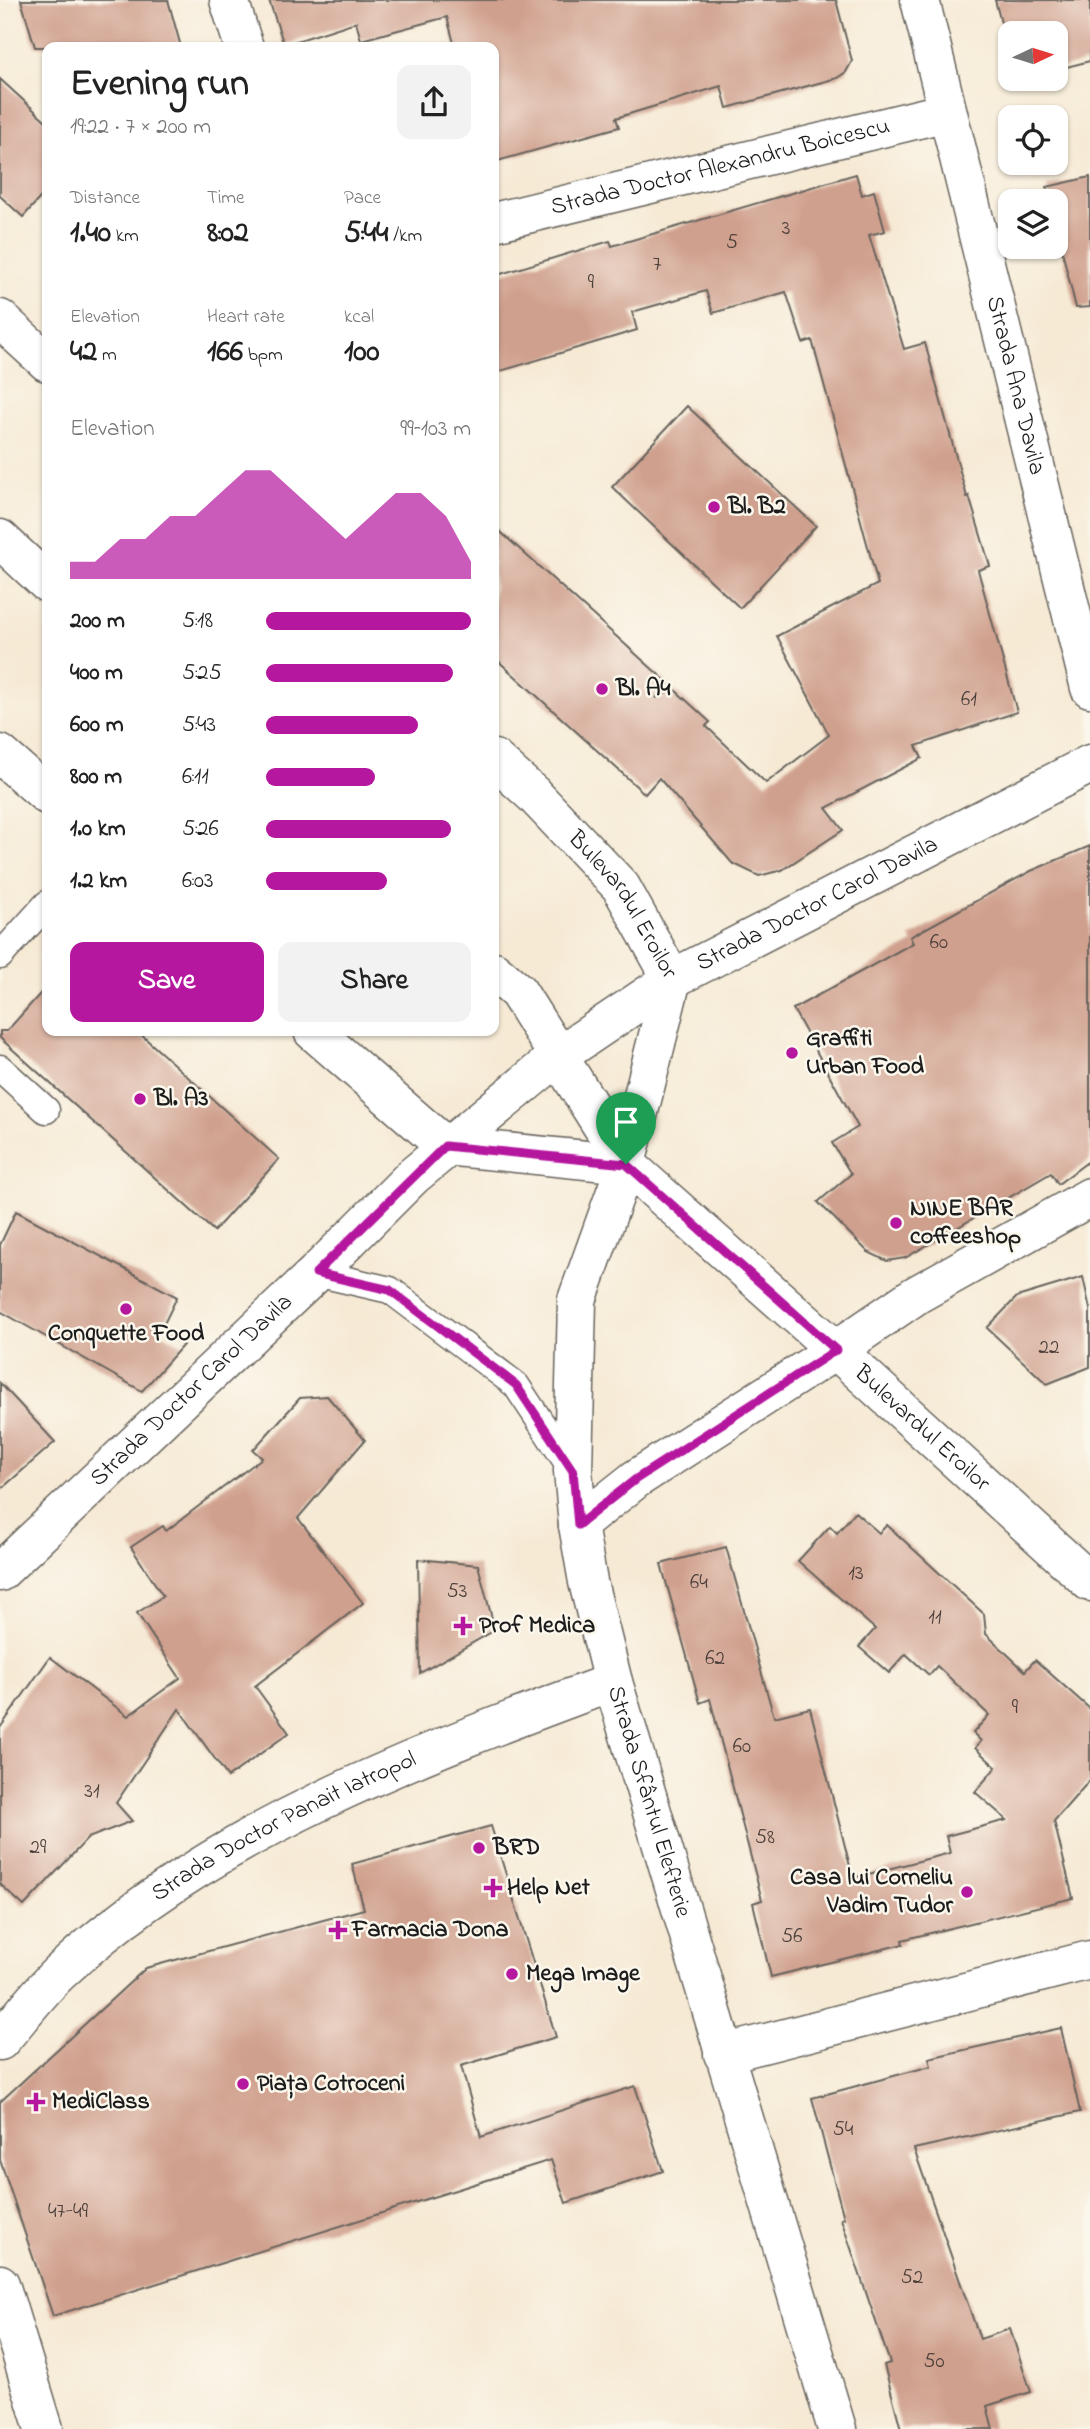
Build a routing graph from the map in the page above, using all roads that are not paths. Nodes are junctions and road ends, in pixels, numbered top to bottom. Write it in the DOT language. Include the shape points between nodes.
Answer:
graph roads {
  1 [pos="229,0"];
  2 [pos="920,0"];
  3 [pos="242,42"];
  4 [pos="947,112"];
  5 [pos="499,221"];
  6 [pos="0,319"];
  7 [pos="42,357"];
  8 [pos="0,539"];
  9 [pos="42,578"];
  10 [pos="1090,688"];
  11 [pos="0,754"];
  12 [pos="499,763"];
  13 [pos="1090,764"];
  14 [pos="42,791"];
  15 [pos="42,910"];
  16 [pos="0,956"];
  17 [pos="499,975"];
  18 [pos="672,979"];
  19 [pos="319,1036"];
  20 [pos="558,1056"];
  21 [pos="0,1068"];
  22 [pos="46,1110"];
  23 [pos="445,1146"];
  24 [pos="626,1164"];
  25 [pos="1090,1197"];
  26 [pos="316,1273"];
  27 [pos="836,1350"];
  28 [pos="573,1471"];
  29 [pos="578,1525"];
  30 [pos="0,1572"];
  31 [pos="1090,1582"];
  32 [pos="613,1682"];
  33 [pos="1090,1960"];
  34 [pos="0,2041"];
  35 [pos="723,2053"];
  36 [pos="0,2284"];
  37 [pos="44,2429"];
  38 [pos="837,2429"];
  1 -- 3 [label="street"];
  2 -- 4 [label="street, Strada Ana Davila"];
  4 -- 5 [label="street, Strada Doctor Alexandru Boicescu"];
  4 -- 10 [label="street, Strada Ana Davila"];
  6 -- 7 [label="street"];
  8 -- 9 [label="street"];
  11 -- 14 [label="street"];
  12 -- 18 [label="street, Bulevardul Eroilor" via="621,887"];
  13 -- 18 [label="street, Strada Doctor Carol Davila"];
  15 -- 16 [label="lane"];
  17 -- 20 [label="street, Bulevardul Eroilor" via="518,992"];
  18 -- 20 [label="street, Strada Doctor Carol Davila"];
  18 -- 24 [label="street, Bulevardul Eroilor"];
  19 -- 23 [label="street"];
  20 -- 23 [label="street, Strada Doctor Carol Davila"];
  20 -- 24 [label="street, Bulevardul Eroilor"];
  21 -- 22 [label="lane"];
  23 -- 24 [label="street"];
  23 -- 26 [label="street, Strada Doctor Carol Davila"];
  24 -- 27 [label="street, Bulevardul Eroilor"];
  24 -- 28 [label="street, Strada Sfântul Elefterie" via="576,1300"];
  25 -- 27 [label="street" via="916,1295"];
  26 -- 28 [label="lane" via="390,1290 516,1385"];
  26 -- 30 [label="street, Strada Doctor Carol Davila"];
  27 -- 29 [label="street" via="636,1479"];
  27 -- 31 [label="street, Bulevardul Eroilor"];
  28 -- 29 [label="street, Strada Sfântul Elefterie"];
  29 -- 32 [label="street, Strada Sfântul Elefterie"];
  32 -- 34 [label="street, Strada Doctor Panait Iatropol" via="452,1741 343,1789 239,1846 150,1899 68,1965"];
  32 -- 35 [label="street, Strada Sfântul Elefterie"];
  33 -- 35 [label="street"];
  35 -- 38 [label="street, Strada Sfântul Elefterie"];
  36 -- 37 [label="street"];
}
